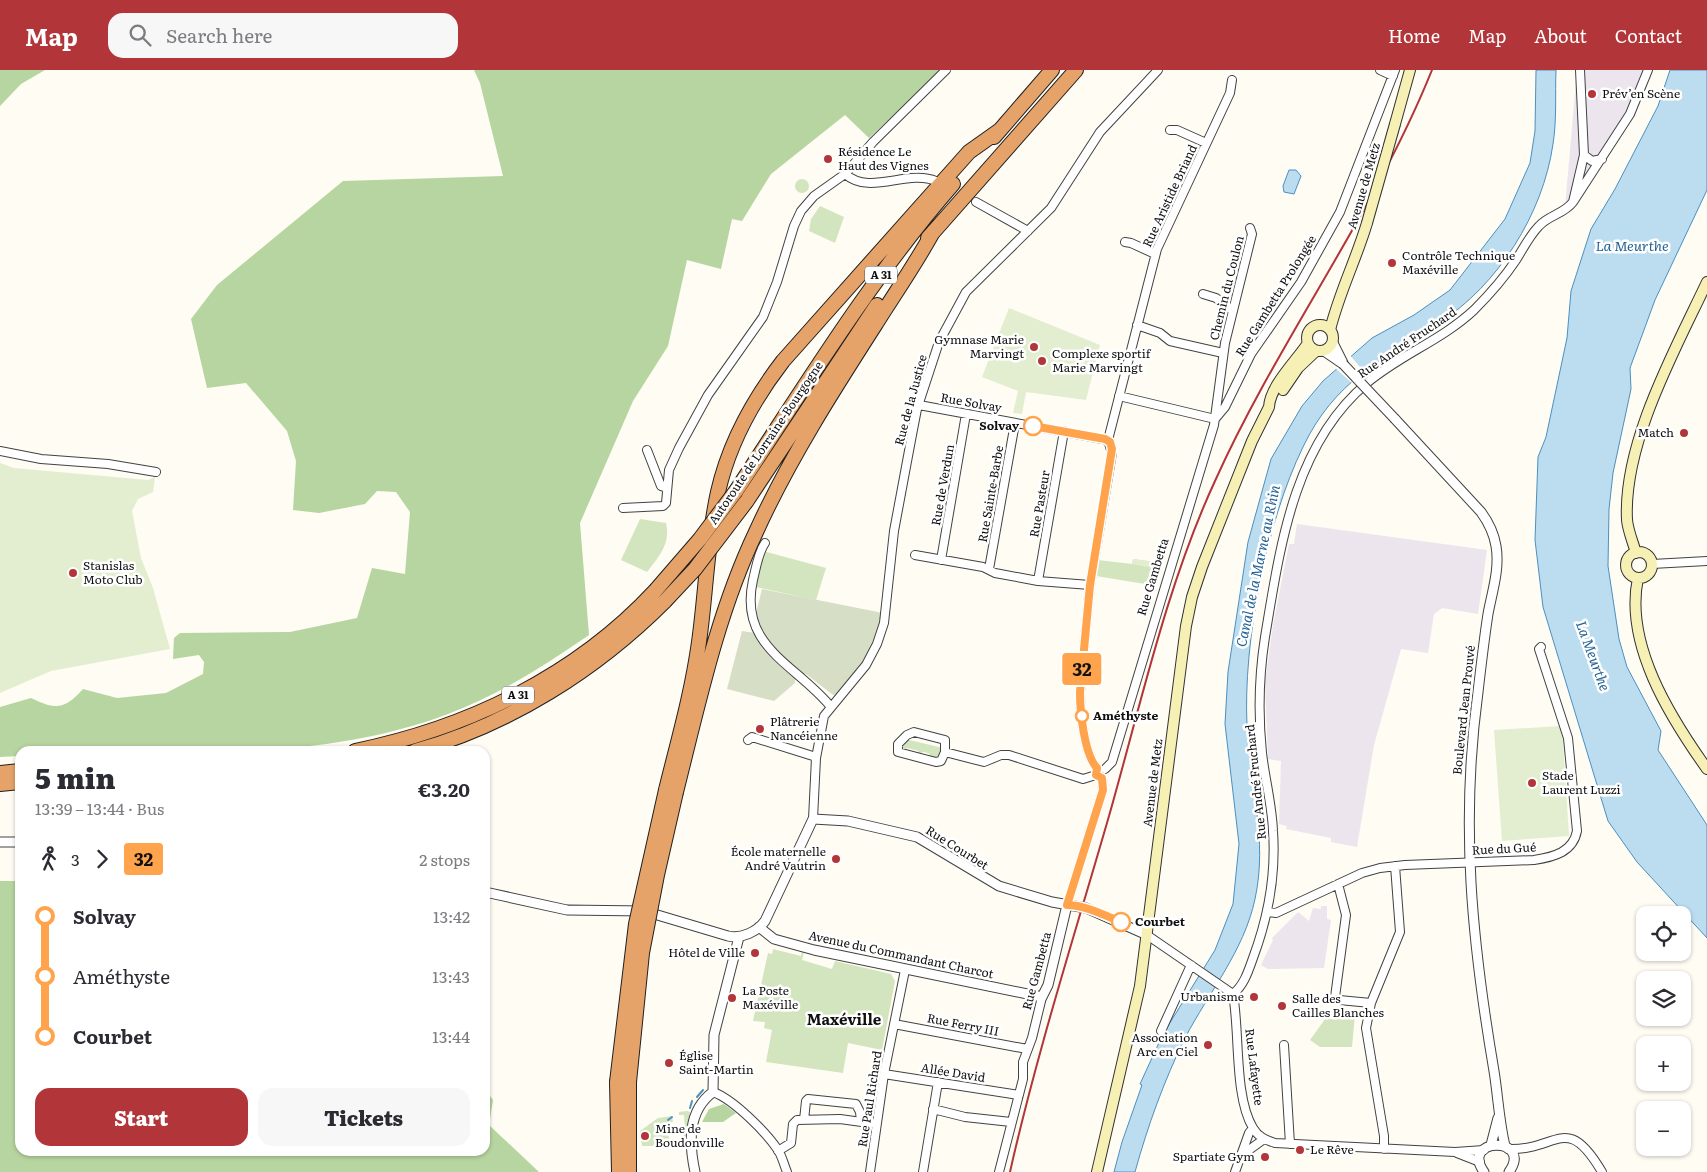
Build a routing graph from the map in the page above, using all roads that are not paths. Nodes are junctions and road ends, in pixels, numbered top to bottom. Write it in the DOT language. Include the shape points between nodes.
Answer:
graph roads {
  1 [pos="946,70"];
  2 [pos="1052,70"];
  3 [pos="1076,70"];
  4 [pos="1158,70"];
  5 [pos="1380,70"];
  6 [pos="1410,70"];
  7 [pos="1580,70"];
  8 [pos="1648,70"];
  9 [pos="1394,73"];
  10 [pos="1232,80"];
  11 [pos="1000,130"];
  12 [pos="1170,130"];
  13 [pos="1206,143"];
  14 [pos="1584,155"];
  15 [pos="1602,158"];
  16 [pos="845,174"];
  17 [pos="936,181"];
  18 [pos="976,202"];
  19 [pos="1573,202"];
  20 [pos="1250,228"];
  21 [pos="933,232"];
  22 [pos="1028,232"];
  23 [pos="1125,242"];
  24 [pos="1155,254"];
  25 [pos="1707,282"];
  26 [pos="1203,294"];
  27 [pos="1335,307"];
  28 [pos="1232,310"];
  29 [pos="1137,326"];
  30 [pos="1318,326"];
  31 [pos="1330,330"];
  32 [pos="1332,343"];
  33 [pos="1308,344"];
  34 [pos="1320,351"];
  35 [pos="1223,353"];
  36 [pos="1343,364"];
  37 [pos="1120,396"];
  38 [pos="919,406"];
  39 [pos="1269,407"];
  40 [pos="966,414"];
  41 [pos="1214,419"];
  42 [pos="1015,423"];
  43 [pos="1064,431"];
  44 [pos="1108,440"];
  45 [pos="647,450"];
  46 [pos="0,451"];
  47 [pos="156,472"];
  48 [pos="667,488"];
  49 [pos="623,508"];
  50 [pos="765,543"];
  51 [pos="1636,553"];
  52 [pos="915,555"];
  53 [pos="941,560"];
  54 [pos="1707,560"];
  55 [pos="1652,564"];
  56 [pos="989,569"];
  57 [pos="1638,578"];
  58 [pos="1038,581"];
  59 [pos="1090,585"];
  60 [pos="1541,647"];
  61 [pos="831,707"];
  62 [pos="748,740"];
  63 [pos="374,746"];
  64 [pos="428,746"];
  65 [pos="945,752"];
  66 [pos="816,756"];
  67 [pos="1707,768"];
  68 [pos="15,772"];
  69 [pos="1100,772"];
  70 [pos="0,773"];
  71 [pos="15,782"];
  72 [pos="0,784"];
  73 [pos="671,791"];
  74 [pos="813,819"];
  75 [pos="0,842"];
  76 [pos="15,842"];
  77 [pos="1469,862"];
  78 [pos="1395,866"];
  79 [pos="1338,884"];
  80 [pos="490,893"];
  81 [pos="1067,905"];
  82 [pos="1268,912"];
  83 [pos="759,927"];
  84 [pos="1147,935"];
  85 [pos="739,937"];
  86 [pos="1194,967"];
  87 [pos="905,970"];
  88 [pos="1233,994"];
  89 [pos="1042,997"];
  90 [pos="1371,1003"];
  91 [pos="894,1024"];
  92 [pos="1161,1031"];
  93 [pos="1284,1045"];
  94 [pos="1027,1049"];
  95 [pos="884,1074"];
  96 [pos="623,1082"];
  97 [pos="938,1082"];
  98 [pos="713,1092"];
  99 [pos="1019,1095"];
  100 [pos="933,1109"];
  101 [pos="1498,1116"];
  102 [pos="804,1120"];
  103 [pos="861,1122"];
  104 [pos="1011,1122"];
  105 [pos="876,1124"];
  106 [pos="1253,1128"];
  107 [pos="1264,1139"];
  108 [pos="1290,1144"];
  109 [pos="1487,1147"];
  110 [pos="1506,1147"];
  111 [pos="1521,1149"];
  112 [pos="1384,1150"];
  113 [pos="778,1151"];
  114 [pos="1455,1152"];
  115 [pos="1242,1155"];
  116 [pos="1514,1164"];
  117 [pos="1482,1169"];
  118 [pos="619,1172"];
  119 [pos="629,1172"];
  120 [pos="695,1172"];
  121 [pos="787,1172"];
  122 [pos="870,1172"];
  123 [pos="923,1172"];
  124 [pos="999,1172"];
  125 [pos="1097,1172"];
  126 [pos="1235,1172"];
  127 [pos="1509,1172"];
  128 [pos="1602,1172"];
  1 -- 16 [label="street"];
  2 -- 11 [label="highway, Autoroute de Lorraine-Bourgogne / A 31"];
  3 -- 21 [label="highway, Autoroute de Lorraine-Bourgogne / A 31"];
  4 -- 22 [label="street, Rue de la Justice" via="1103,128 1058,199"];
  5 -- 9 [label="street"];
  6 -- 27 [label="main road, Avenue de Metz, bridge" via="1367,224"];
  7 -- 14 [label="street"];
  8 -- 15 [label="street, Rue André Fruchard" via="1630,114"];
  9 -- 41 [label="street, Rue Gambetta Prolongée" via="1340,212 1300,282 1251,354 1225,407"];
  10 -- 13 [label="street, Rue Aristide Briand" via="1230,93"];
  11 -- 63 [label="highway, Autoroute de Lorraine-Bourgogne / A 31, bridge" via="885,268 736,491 700,539 639,609 574,660 527,690 443,728"];
  11 -- 73 [label="highway" via="969,152 789,354 766,384 740,429 717,494 693,678"];
  12 -- 13 [label="street"];
  13 -- 24 [label="street, Rue Aristide Briand"];
  14 -- 15 [label="street" via="1592,161"];
  14 -- 19 [label="street"];
  15 -- 19 [label="street, Rue André Fruchard"];
  16 -- 17 [label="street" via="858,182 868,183 910,177"];
  16 -- 48 [label="street" via="814,196 798,217 763,317 697,413 669,470"];
  18 -- 22 [label="street"];
  19 -- 82 [label="street, Rue André Fruchard" via="1564,212 1538,226 1504,277 1466,317 1375,377 1358,392 1323,436 1304,469 1288,522 1261,669 1262,753 1273,829"];
  20 -- 28 [label="street, Chemin du Coulon" via="1252,234"];
  21 -- 64 [label="highway, Autoroute de Lorraine-Bourgogne / A 31, bridge" via="861,328 746,502 665,602 608,652 557,688 492,722"];
  21 -- 73 [label="highway" via="916,264 862,345 756,531 722,618"];
  22 -- 38 [label="street, Rue de la Justice" via="958,303 934,355"];
  23 -- 24 [label="street"];
  24 -- 29 [label="street, Rue Aristide Briand"];
  25 -- 51 [label="main road" via="1651,405 1635,456 1627,520"];
  26 -- 28 [label="street" via="1216,298"];
  27 -- 30 [label="main road, Avenue de Metz"];
  27 -- 31 [label="main road, Avenue de Metz"];
  28 -- 35 [label="street, Chemin du Coulon"];
  29 -- 35 [label="street" via="1160,333 1170,341"];
  29 -- 37 [label="street, Rue Aristide Briand"];
  30 -- 31 [label="main road"];
  30 -- 33 [label="main road" via="1308,334"];
  31 -- 32 [label="main road"];
  32 -- 34 [label="main road"];
  32 -- 36 [label="street, Boulevard Jean Prouvé"];
  33 -- 34 [label="main road"];
  33 -- 39 [label="main road, Avenue de Metz" via="1274,392"];
  34 -- 36 [label="street, Boulevard Jean Prouvé"];
  34 -- 39 [label="main road, Avenue de Metz" via="1298,368"];
  35 -- 41 [label="street, Chemin du Coulon"];
  36 -- 77 [label="street, Boulevard Jean Prouvé, bridge" via="1481,512 1492,529 1496,574 1474,719 1468,796"];
  37 -- 41 [label="street"];
  37 -- 44 [label="street, Rue Aristide Briand"];
  38 -- 40 [label="street, Rue Solvay"];
  38 -- 61 [label="street, Rue de la Justice" via="900,500 881,634 866,665"];
  39 -- 84 [label="main road, Avenue de Metz" via="1229,497 1188,612"];
  40 -- 42 [label="street, Rue Solvay"];
  40 -- 53 [label="street, Rue de Verdun"];
  41 -- 69 [label="street, Rue Gambetta" via="1112,762"];
  42 -- 43 [label="street, Rue Solvay"];
  42 -- 56 [label="street, Rue Sainte-Barbe"];
  43 -- 44 [label="street, Rue Solvay"];
  43 -- 58 [label="street, Rue Pasteur"];
  44 -- 59 [label="street" via="1112,453"];
  45 -- 48 [label="street" via="661,486"];
  46 -- 47 [label="street"];
  48 -- 49 [label="street" via="663,506"];
  50 -- 61 [label="street" via="750,594 754,623 774,652 799,677 818,690"];
  51 -- 55 [label="main road" via="1646,555"];
  51 -- 57 [label="main road" via="1630,556 1626,566 1629,573"];
  52 -- 53 [label="street"];
  53 -- 56 [label="street"];
  54 -- 55 [label="street"];
  55 -- 57 [label="main road" via="1648,574"];
  56 -- 58 [label="street"];
  57 -- 67 [label="main road" via="1634,614 1646,658 1677,725"];
  58 -- 59 [label="street"];
  59 -- 69 [label="street" via="1080,702 1089,754"];
  60 -- 77 [label="street, Rue du Gué" via="1542,664 1568,738 1577,839 1562,852 1542,859"];
  61 -- 66 [label="street, Rue de la Justice" via="824,716"];
  62 -- 66 [label="street" via="752,738"];
  65 -- 65 [label="street" via="943,738 914,732 907,734 897,747 901,753 936,762 941,761"];
  65 -- 69 [label="street" via="984,762 1009,755 1084,779"];
  66 -- 74 [label="street, Rue de la Justice"];
  68 -- 70 [label="highway"];
  69 -- 81 [label="street, Rue Gambetta" via="1103,790"];
  71 -- 72 [label="highway"];
  73 -- 96 [label="highway, bridge"];
  74 -- 81 [label="street, Rue Courbet" via="848,822 917,837 988,882"];
  74 -- 83 [label="street" via="767,918"];
  75 -- 76 [label="street"];
  77 -- 78 [label="street, Rue du Gué"];
  77 -- 101 [label="street, Boulevard Jean Prouvé" via="1476,950"];
  78 -- 79 [label="street, Rue du Gué" via="1362,873"];
  78 -- 90 [label="street" via="1400,929"];
  79 -- 82 [label="street, Rue du Gué" via="1276,913"];
  79 -- 90 [label="street" via="1346,915 1335,996 1340,1000"];
  80 -- 85 [label="street" via="567,910 644,912"];
  81 -- 84 [label="street, Rue Courbet" via="1086,908"];
  81 -- 89 [label="street, Rue Gambetta" via="1048,985"];
  82 -- 88 [label="street, Rue André Fruchard" via="1245,980"];
  83 -- 85 [label="street"];
  83 -- 87 [label="street, Avenue du Commandant Charcot" via="774,939"];
  84 -- 86 [label="street"];
  84 -- 125 [label="main road, Avenue de Metz" via="1140,986"];
  85 -- 98 [label="street" via="714,1035"];
  86 -- 88 [label="street"];
  86 -- 92 [label="street"];
  87 -- 89 [label="street, Avenue du Commandant Charcot"];
  87 -- 91 [label="street, Rue Paul Richard"];
  88 -- 106 [label="street, Rue Lafayette" via="1242,1094"];
  89 -- 94 [label="street, Rue Gambetta"];
  90 -- 112 [label="street" via="1366,1035"];
  91 -- 94 [label="street, Rue Ferry III"];
  91 -- 95 [label="street, Rue Paul Richard"];
  93 -- 108 [label="street"];
  94 -- 99 [label="street, Rue Gambetta"];
  95 -- 97 [label="street, Allée David"];
  95 -- 105 [label="street, Rue Paul Richard"];
  96 -- 118 [label="highway"];
  96 -- 119 [label="highway"];
  97 -- 99 [label="street, Allée David"];
  97 -- 100 [label="street"];
  98 -- 113 [label="street" via="739,1110"];
  98 -- 120 [label="street" via="704,1100 693,1120"];
  99 -- 104 [label="street, Rue Gambetta"];
  100 -- 104 [label="street" via="965,1118"];
  100 -- 123 [label="street"];
  101 -- 109 [label="street, Boulevard Jean Prouvé"];
  101 -- 110 [label="street, Boulevard Jean Prouvé"];
  102 -- 103 [label="street"];
  102 -- 103 [label="street" via="808,1100 856,1104"];
  102 -- 113 [label="street" via="794,1122 791,1143"];
  103 -- 105 [label="street"];
  104 -- 124 [label="street, Rue Gambetta"];
  105 -- 122 [label="street, Rue Paul Richard"];
  106 -- 107 [label="street, Rue Lafayette"];
  106 -- 115 [label="street"];
  107 -- 108 [label="street"];
  107 -- 115 [label="street"];
  108 -- 112 [label="street"];
  109 -- 110 [label="street"];
  109 -- 114 [label="street"];
  109 -- 117 [label="street, Boulevard Jean Prouvé"];
  110 -- 111 [label="street"];
  110 -- 116 [label="street, Boulevard Jean Prouvé"];
  111 -- 116 [label="street"];
  111 -- 128 [label="street" via="1557,1139 1576,1140 1588,1148"];
  112 -- 114 [label="street"];
  113 -- 121 [label="street"];
  114 -- 117 [label="street"];
  115 -- 126 [label="street"];
  116 -- 127 [label="street"];
}
